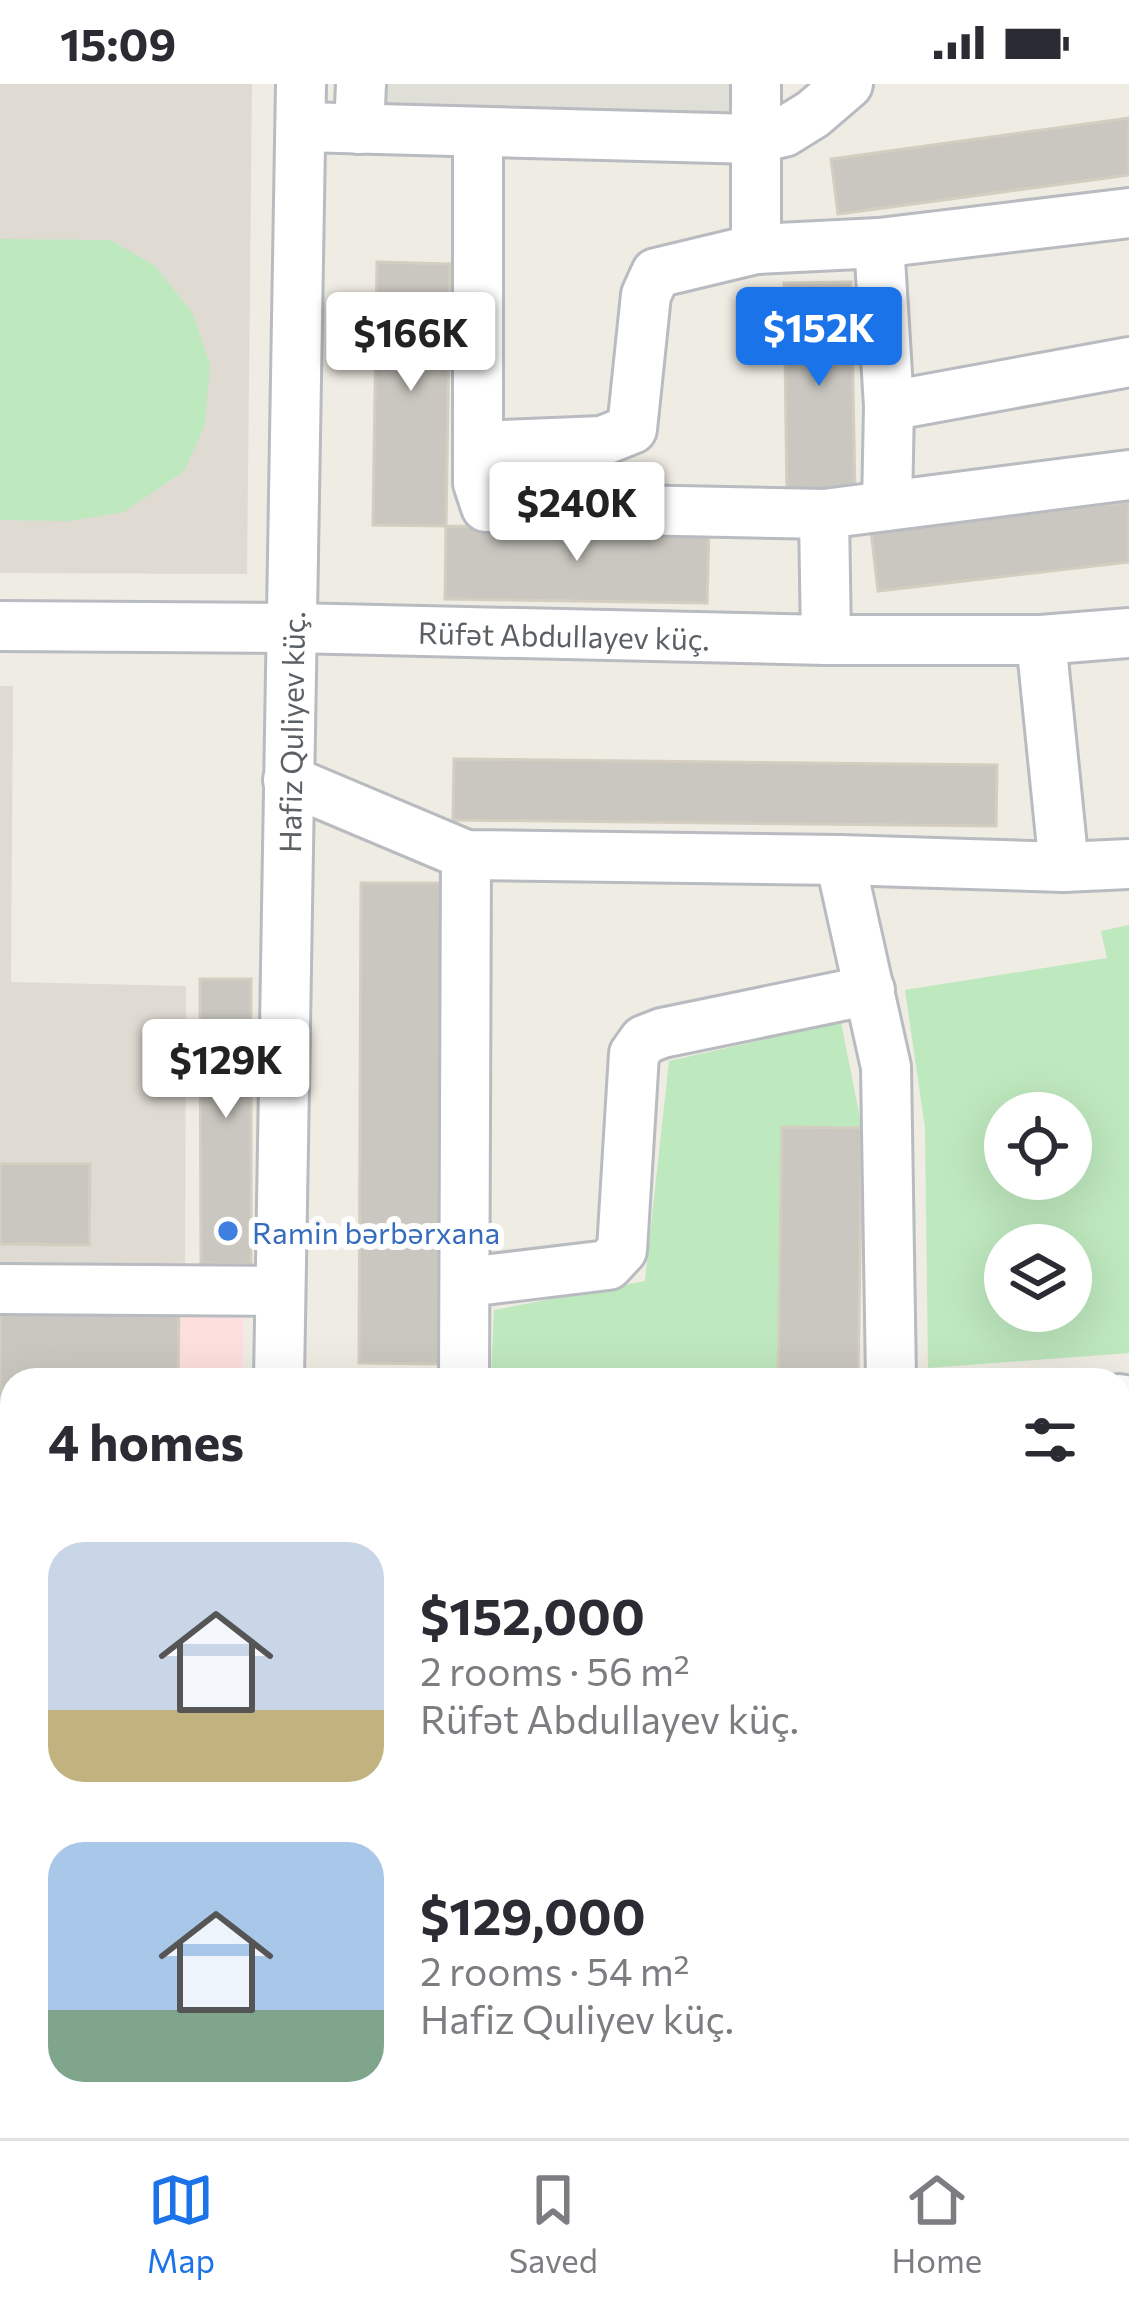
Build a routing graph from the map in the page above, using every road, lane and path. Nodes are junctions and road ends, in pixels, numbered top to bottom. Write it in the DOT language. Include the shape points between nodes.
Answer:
graph roads {
  1 [pos="756,84"];
  2 [pos="848,84"];
  3 [pos="301,106"];
  4 [pos="360,106"];
  5 [pos="478,132"];
  6 [pos="754,139"];
  7 [pos="1129,213"];
  8 [pos="879,243"];
  9 [pos="756,249"];
  10 [pos="1129,362"];
  11 [pos="889,406"];
  12 [pos="478,446"];
  13 [pos="1129,475"];
  14 [pos="887,506"];
  15 [pos="824,514"];
  16 [pos="0,626"];
  17 [pos="292,628"];
  18 [pos="1129,633"];
  19 [pos="826,640"];
  20 [pos="1041,640"];
  21 [pos="289,780"];
  22 [pos="466,855"];
  23 [pos="840,860"];
  24 [pos="1129,864"];
  25 [pos="1064,867"];
  26 [pos="870,990"];
  27 [pos="466,1282"];
  28 [pos="0,1289"];
  29 [pos="280,1291"];
  30 [pos="279,1368"];
  31 [pos="464,1368"];
  32 [pos="891,1368"];
  1 -- 6 [label="street"];
  2 -- 6 [label="street" via="784,132"];
  3 -- 4 [label="street"];
  3 -- 17 [label="street, Hafiz Quliyev küç."];
  4 -- 5 [label="street"];
  5 -- 6 [label="street"];
  5 -- 12 [label="street"];
  6 -- 9 [label="street"];
  7 -- 8 [label="street"];
  8 -- 9 [label="street"];
  8 -- 11 [label="street"];
  9 -- 12 [label="street" via="656,273 646,296 632,429 602,441"];
  10 -- 11 [label="street"];
  11 -- 14 [label="street"];
  12 -- 15 [label="street" via="486,507"];
  13 -- 14 [label="street"];
  14 -- 15 [label="street"];
  15 -- 19 [label="street"];
  16 -- 17 [label="street, Rüfət Abdullayev küç."];
  17 -- 19 [label="street, Rüfət Abdullayev küç."];
  17 -- 21 [label="street, Hafiz Quliyev küç."];
  18 -- 20 [label="street, Rüfət Abdullayev küç."];
  19 -- 20 [label="street, Rüfət Abdullayev küç."];
  20 -- 25 [label="street"];
  21 -- 22 [label="street"];
  21 -- 29 [label="street, Hafiz Quliyev küç."];
  22 -- 23 [label="street"];
  22 -- 27 [label="street"];
  23 -- 25 [label="street"];
  23 -- 26 [label="street"];
  24 -- 25 [label="street"];
  26 -- 27 [label="street" via="644,1040 634,1054 622,1250 608,1265"];
  26 -- 32 [label="street" via="889,1116"];
  27 -- 31 [label="street"];
  28 -- 29 [label="street"];
  29 -- 30 [label="street, Hafiz Quliyev küç."];
}
